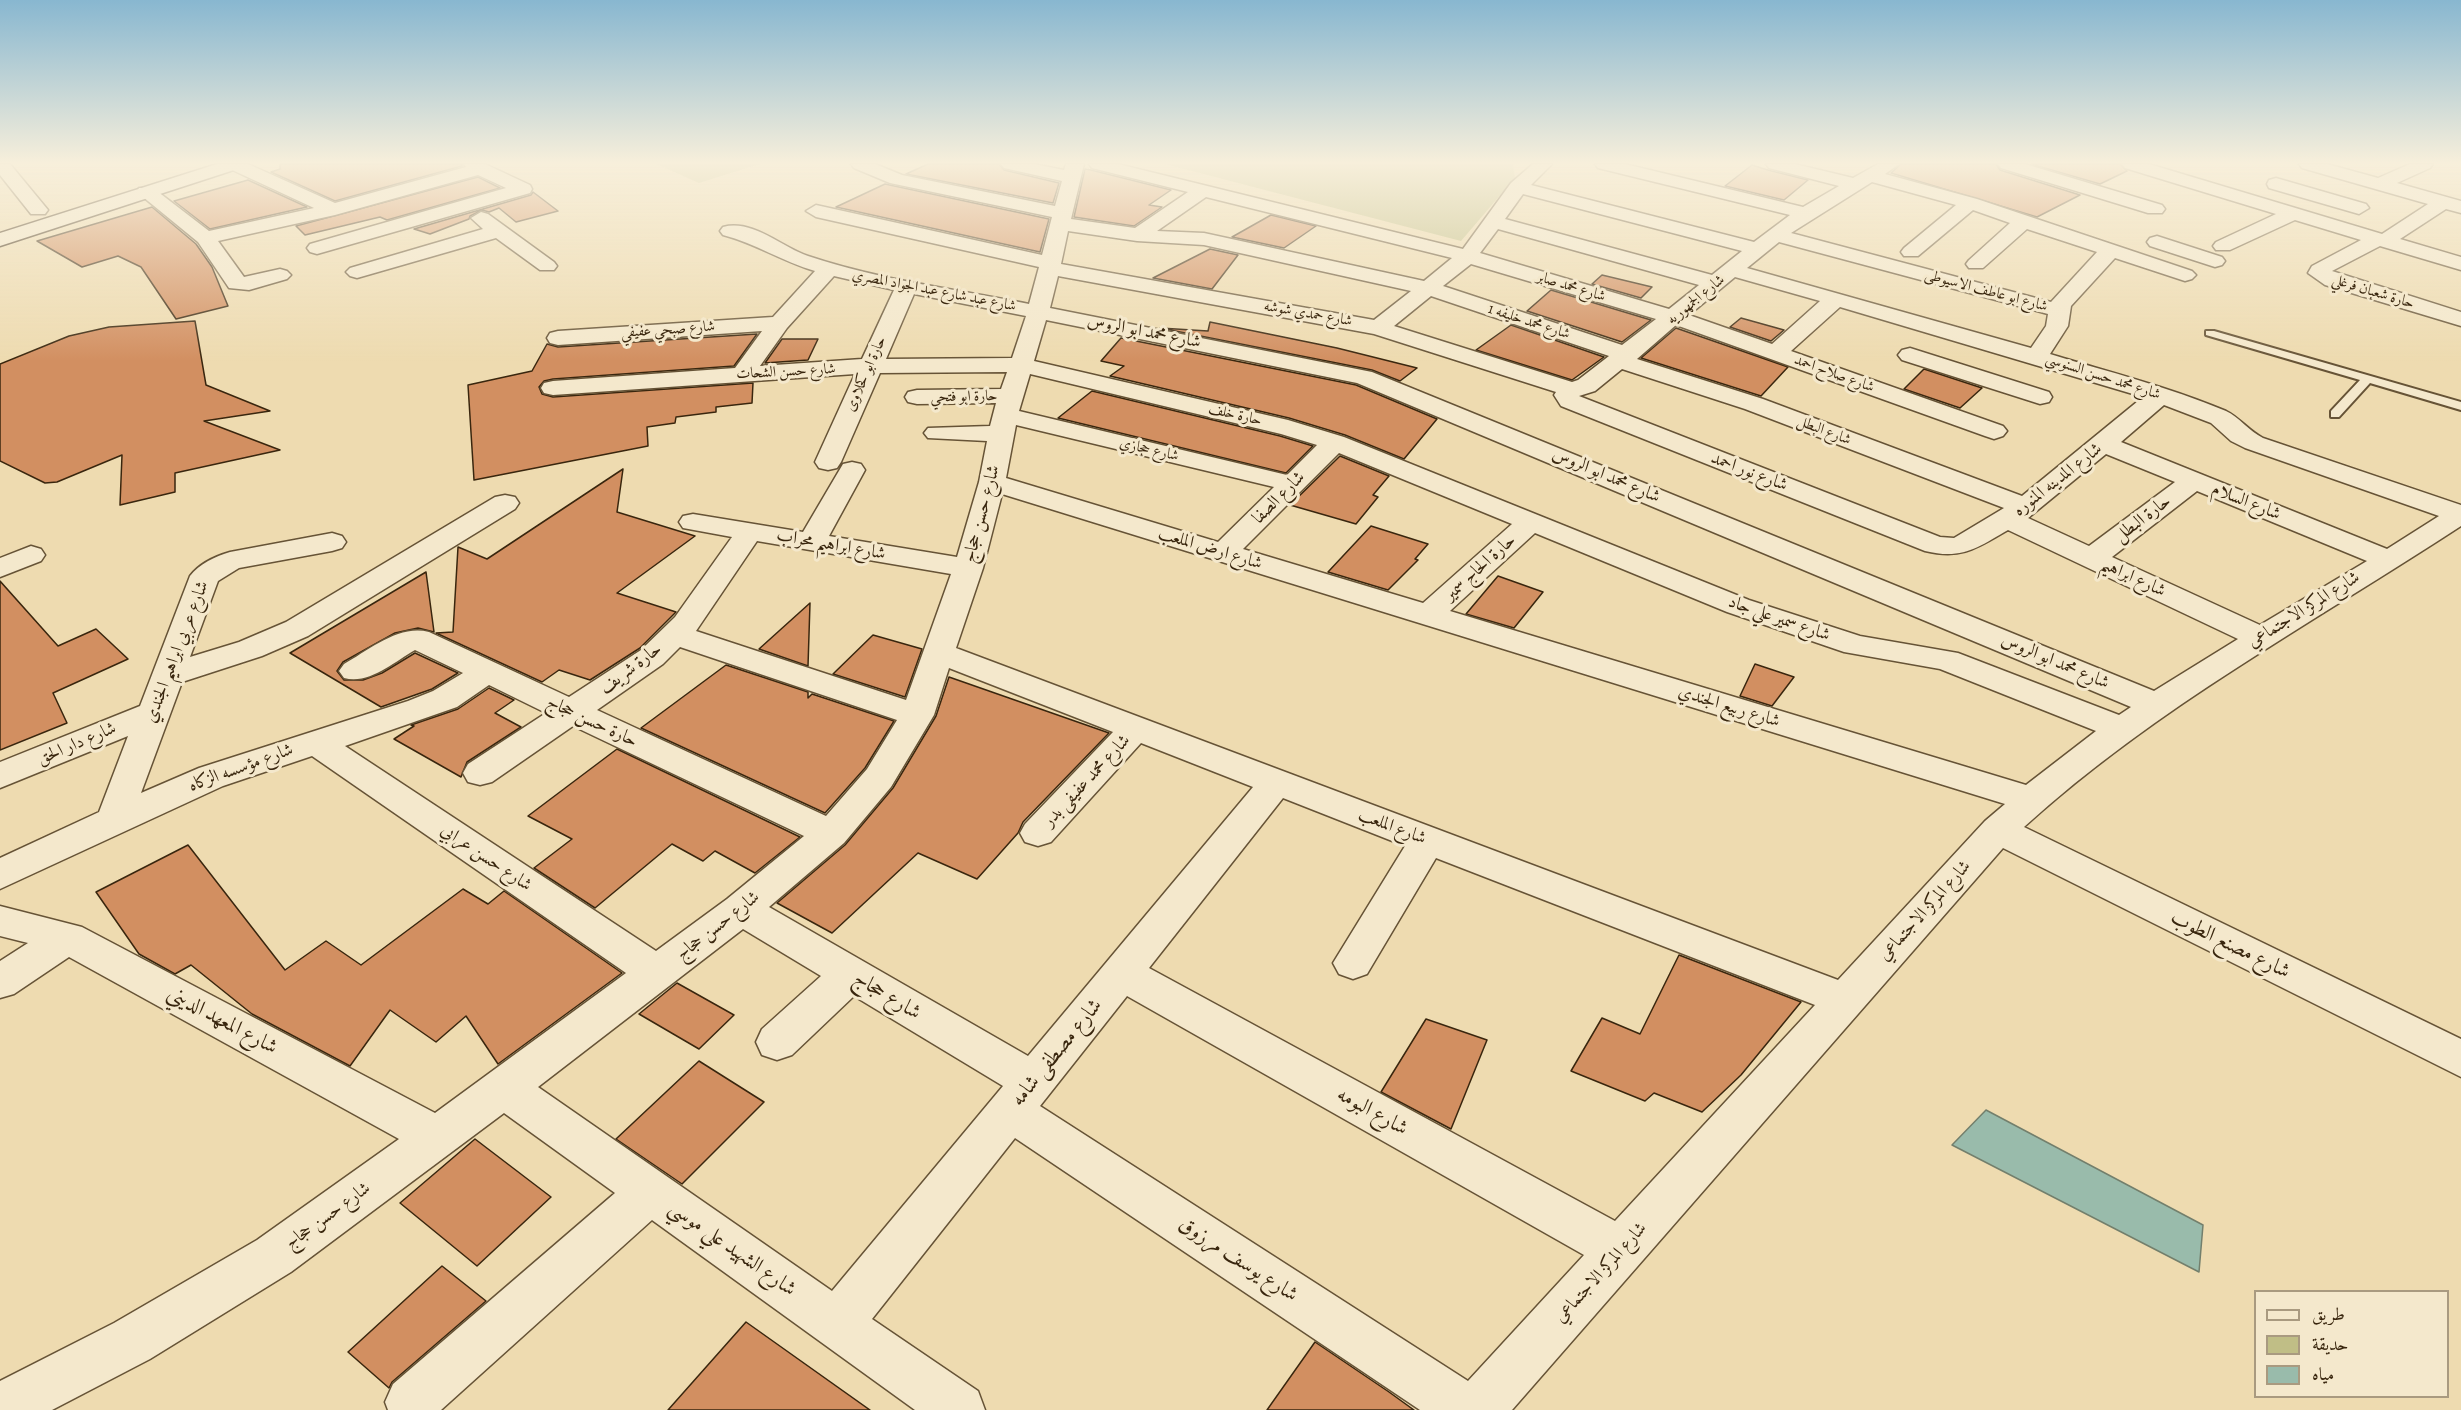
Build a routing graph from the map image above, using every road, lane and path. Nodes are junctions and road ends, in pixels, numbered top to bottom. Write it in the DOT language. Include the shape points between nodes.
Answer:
graph roads {
  1 [pos="31,230"];
  2 [pos="194,230"];
  3 [pos="241,230"];
  4 [pos="383,230"];
  5 [pos="900,230"];
  6 [pos="1058,230"];
  7 [pos="1112,230"];
  8 [pos="1145,230"];
  9 [pos="1363,230"];
  10 [pos="1488,230"];
  11 [pos="1527,230"];
  12 [pos="1684,230"];
  13 [pos="1782,230"];
  14 [pos="1938,230"];
  15 [pos="2014,230"];
  16 [pos="2050,230"];
  17 [pos="2263,230"];
  18 [pos="2348,230"];
  19 [pos="2403,230"];
  20 [pos="498,231"];
  21 [pos="730,231"];
  22 [pos="1137,235"];
  23 [pos="1775,235"];
  24 [pos="2136,236"];
  25 [pos="205,238"];
  26 [pos="0,240"];
  27 [pos="2381,240"];
  28 [pos="317,248"];
  29 [pos="1758,249"];
  30 [pos="2111,250"];
  31 [pos="1911,252"];
  32 [pos="1468,256"];
  33 [pos="1976,264"];
  34 [pos="2461,264"];
  35 [pos="1050,265"];
  36 [pos="547,266"];
  37 [pos="829,269"];
  38 [pos="357,272"];
  39 [pos="280,274"];
  40 [pos="2185,275"];
  41 [pos="1724,277"];
  42 [pos="906,287"];
  43 [pos="1430,289"];
  44 [pos="1836,299"];
  45 [pos="2058,310"];
  46 [pos="1038,312"];
  47 [pos="1674,317"];
  48 [pos="2461,319"];
  49 [pos="779,323"];
  50 [pos="1378,328"];
  51 [pos="1944,328"];
  52 [pos="2210,333"];
  53 [pos="558,338"];
  54 [pos="1775,353"];
  55 [pos="1910,356"];
  56 [pos="2037,356"];
  57 [pos="1624,358"];
  58 [pos="869,366"];
  59 [pos="743,374"];
  60 [pos="2368,379"];
  61 [pos="1871,387"];
  62 [pos="554,388"];
  63 [pos="1566,388"];
  64 [pos="2161,395"];
  65 [pos="2040,397"];
  66 [pos="917,398"];
  67 [pos="1009,402"];
  68 [pos="2461,406"];
  69 [pos="2335,414"];
  70 [pos="1994,430"];
  71 [pos="937,433"];
  72 [pos="1335,442"];
  73 [pos="2104,444"];
  74 [pos="2194,481"];
  75 [pos="992,482"];
  76 [pos="1293,484"];
  77 [pos="1445,485"];
  78 [pos="505,503"];
  79 [pos="2017,513"];
  80 [pos="2459,517"];
  81 [pos="1532,521"];
  82 [pos="693,522"];
  83 [pos="750,531"];
  84 [pos="332,542"];
  85 [pos="812,542"];
  86 [pos="1944,547"];
  87 [pos="1223,553"];
  88 [pos="31,555"];
  89 [pos="2092,558"];
  90 [pos="2387,559"];
  91 [pos="0,568"];
  92 [pos="968,568"];
  93 [pos="1428,615"];
  94 [pos="675,635"];
  95 [pos="2259,637"];
  96 [pos="939,653"];
  97 [pos="355,671"];
  98 [pos="487,672"];
  99 [pos="168,675"];
  100 [pos="2155,704"];
  101 [pos="154,712"];
  102 [pos="573,713"];
  103 [pos="916,715"];
  104 [pos="1136,728"];
  105 [pos="2120,728"];
  106 [pos="315,742"];
  107 [pos="480,773"];
  108 [pos="0,776"];
  109 [pos="1277,782"];
  110 [pos="2031,799"];
  111 [pos="114,819"];
  112 [pos="1998,830"];
  113 [pos="1038,833"];
  114 [pos="831,834"];
  115 [pos="1428,840"];
  116 [pos="0,875"];
  117 [pos="741,909"];
  118 [pos="0,921"];
  119 [pos="68,938"];
  120 [pos="1353,963"];
  121 [pos="657,973"];
  122 [pos="1122,973"];
  123 [pos="850,974"];
  124 [pos="0,982"];
  125 [pos="1846,1000"];
  126 [pos="777,1042"];
  127 [pos="2461,1059"];
  128 [pos="504,1088"];
  129 [pos="1022,1096"];
  130 [pos="437,1137"];
  131 [pos="650,1192"];
  132 [pos="1621,1250"];
  133 [pos="837,1323"];
  134 [pos="411,1402"];
  135 [pos="0,1409"];
  136 [pos="959,1410"];
  137 [pos="1466,1410"];
  138 [pos="1477,1410"];
  1 -- 26 [label="street"];
  2 -- 25 [label="street"];
  3 -- 25 [label="street"];
  4 -- 28 [label="street"];
  5 -- 35 [label="street, شارع حمدي شوشه"];
  6 -- 35 [label="street, شارع حسن حجاج"];
  7 -- 22 [label="street, شارع محمد خليفه 1"];
  8 -- 22 [label="street"];
  9 -- 32 [label="street, شارع محمد صابر"];
  10 -- 32 [label="street"];
  11 -- 41 [label="street, شارع محمد حسن السنوسي"];
  12 -- 29 [label="street"];
  13 -- 23 [label="street, شارع الجمهوريه"];
  14 -- 31 [label="street"];
  15 -- 33 [label="street"];
  16 -- 30 [label="street"];
  17 -- 24 [label="street" via="2219,254"];
  18 -- 27 [label="street"];
  19 -- 27 [label="street"];
  20 -- 36 [label="street"];
  20 -- 38 [label="street"];
  21 -- 37 [label="street, شارع عبد شارع عبد الجواد المصري" via="744,233 799,260"];
  22 -- 43 [label="street, شارع محمد خليفه 1" via="1212,240"];
  23 -- 29 [label="street, شارع الجمهوريه"];
  23 -- 45 [label="street, شارع ابو عاطف الاسيوطى"];
  25 -- 39 [label="street" via="237,283 249,284"];
  27 -- 34 [label="street"];
  27 -- 48 [label="street, حارة شعبان فرغلي" via="2319,273"];
  29 -- 41 [label="street, شارع الجمهوريه"];
  30 -- 40 [label="street"];
  30 -- 45 [label="street"];
  32 -- 43 [label="street"];
  32 -- 47 [label="street, شارع محمد صابر"];
  35 -- 46 [label="street, شارع حسن حجاج"];
  35 -- 50 [label="street, شارع حمدي شوشه"];
  37 -- 42 [label="street, شارع عبد شارع عبد الجواد المصري"];
  37 -- 49 [label="street"];
  41 -- 44 [label="street, شارع محمد حسن السنوسي"];
  41 -- 47 [label="street, شارع الجمهوريه"];
  42 -- 46 [label="street, شارع عبد شارع عبد الجواد المصري"];
  42 -- 58 [label="street, حارة ابو كحلاوى"];
  43 -- 50 [label="street"];
  43 -- 57 [label="street, شارع محمد خليفه 1"];
  44 -- 51 [label="street, شارع محمد حسن السنوسي"];
  44 -- 54 [label="street"];
  45 -- 56 [label="street" via="2057,326"];
  46 -- 67 [label="street, شارع حسن حجاج"];
  46 -- 100 [label="street, شارع محمد ابو الروس" via="1364,377"];
  47 -- 54 [label="street, شارع صلاح احمد"];
  47 -- 57 [label="street, شارع الجمهوريه"];
  49 -- 53 [label="street, شارع صبحي عفيفي"];
  49 -- 59 [label="street"];
  50 -- 63 [label="street, شارع حمدي شوشه"];
  51 -- 55 [label="street"];
  51 -- 56 [label="street, شارع محمد حسن السنوسي"];
  52 -- 60 [label="lane"];
  54 -- 61 [label="street, شارع صلاح احمد"];
  55 -- 61 [label="street"];
  55 -- 65 [label="street"];
  56 -- 64 [label="street, شارع محمد حسن السنوسي"];
  57 -- 63 [label="street, شارع الجمهوريه" via="1586,386"];
  57 -- 79 [label="street, شارع البطل" via="1754,404"];
  58 -- 59 [label="street, شارع حسن الشحات"];
  58 -- 67 [label="street, شارع حسن الشحات"];
  58 -- 85 [label="street, حارة ابو كحلاوى" via="840,466"];
  59 -- 62 [label="street, شارع حسن الشحات"];
  60 -- 68 [label="lane"];
  60 -- 69 [label="lane"];
  61 -- 70 [label="street, شارع صلاح احمد"];
  63 -- 86 [label="street, شارع نور احمد" via="1570,402"];
  64 -- 73 [label="street, شارع المدينه المنوره"];
  64 -- 80 [label="street, شارع محمد حسن السنوسي" via="2220,418 2254,444"];
  66 -- 67 [label="street, حارة ابو فتحي"];
  67 -- 71 [label="street"];
  67 -- 72 [label="street, حارة خلف" via="1288,428"];
  67 -- 75 [label="street, شارع حسن حجاج"];
  67 -- 76 [label="street, شارع حجازي"];
  72 -- 76 [label="street, شارع الصفا"];
  72 -- 77 [label="street, حارة خلف"];
  73 -- 74 [label="street, شارع السلام"];
  73 -- 79 [label="street, شارع المدينه المنوره"];
  74 -- 89 [label="street, حارة البطل"];
  74 -- 90 [label="street, شارع السلام"];
  75 -- 87 [label="street, شارع ارض الملعب"];
  75 -- 92 [label="street, شارع حسن حجاج"];
  76 -- 87 [label="street, شارع الصفا"];
  77 -- 81 [label="street, شارع سمير علي جاد"];
  78 -- 99 [label="street" via="297,629 264,644"];
  79 -- 86 [label="street, شارع المدينه المنوره" via="1962,545"];
  79 -- 89 [label="street, شارع ابراهيم"];
  80 -- 90 [label="street, شارع المركز الاجتماعي"];
  81 -- 93 [label="street, حارة الحاج سمير"];
  81 -- 105 [label="street, شارع سمير علي جاد" via="1738,606 1855,645 1947,660"];
  82 -- 83 [label="street, شارع ابراهيم محراب"];
  83 -- 85 [label="street, شارع ابراهيم محراب"];
  83 -- 94 [label="street, حارة شريف" via="710,592"];
  84 -- 99 [label="street, شارع عربي ابراهيم الجندي" via="230,561 209,572"];
  85 -- 92 [label="street, شارع ابراهيم محراب"];
  87 -- 93 [label="street, شارع ارض الملعب"];
  88 -- 91 [label="street"];
  89 -- 95 [label="street, شارع ابراهيم"];
  90 -- 95 [label="street, شارع المركز الاجتماعي"];
  92 -- 96 [label="street, شارع حسن حجاج"];
  93 -- 110 [label="street, شارع ربيع الجندي"];
  94 -- 102 [label="street, حارة شريف" via="652,657"];
  94 -- 103 [label="street"];
  95 -- 100 [label="street, شارع المركز الاجتماعي"];
  96 -- 103 [label="street, شارع حسن حجاج"];
  96 -- 104 [label="street, شارع الملعب"];
  97 -- 98 [label="street, حارة حسن حجاج" via="418,639"];
  98 -- 102 [label="street, حارة حسن حجاج"];
  98 -- 106 [label="street, شارع مؤسسه الزكاه" via="437,702"];
  99 -- 101 [label="street, شارع عربي ابراهيم الجندي"];
  100 -- 105 [label="street, شارع المركز الاجتماعي"];
  101 -- 108 [label="street, شارع دار الحق"];
  101 -- 111 [label="street, شارع عربي ابراهيم الجندي"];
  102 -- 107 [label="street, حارة شريف"];
  102 -- 114 [label="street, حارة حسن حجاج"];
  103 -- 114 [label="street, شارع حسن حجاج" via="879,778"];
  104 -- 109 [label="street, شارع الملعب"];
  104 -- 113 [label="street, شارع محمد عفيفى بدر"];
  105 -- 110 [label="street, شارع المركز الاجتماعي"];
  106 -- 111 [label="street, شارع مؤسسه الزكاه" via="211,777"];
  106 -- 121 [label="street, شارع حسن عرابي"];
  109 -- 115 [label="street, شارع الملعب"];
  109 -- 122 [label="street, شارع مصطفى شامه"];
  110 -- 112 [label="street, شارع المركز الاجتماعي"];
  111 -- 116 [label="street, شارع مؤسسه الزكاه"];
  112 -- 125 [label="street, شارع المركز الاجتماعي"];
  112 -- 127 [label="street, شارع مصنع الطوب"];
  114 -- 117 [label="street, شارع حسن حجاج"];
  115 -- 120 [label="street"];
  115 -- 125 [label="street, شارع الملعب"];
  117 -- 121 [label="street, شارع حسن حجاج"];
  117 -- 123 [label="street, شارع حجاج"];
  118 -- 119 [label="street, شارع المعهد الديني"];
  119 -- 124 [label="street"];
  119 -- 130 [label="street, شارع المعهد الديني"];
  121 -- 128 [label="street, شارع حسن حجاج"];
  122 -- 129 [label="street, شارع مصطفى شامه"];
  122 -- 132 [label="street, شارع البومه"];
  123 -- 126 [label="street"];
  123 -- 129 [label="street, شارع حجاج"];
  125 -- 132 [label="street, شارع المركز الاجتماعي"];
  128 -- 130 [label="street, شارع حسن حجاج"];
  128 -- 131 [label="street, شارع الشهيد علي موسي"];
  129 -- 133 [label="street, شارع مصطفى شامه"];
  129 -- 137 [label="street, شارع يوسف مرزوق"];
  130 -- 135 [label="street, شارع حسن حجاج" via="274,1256 132,1341"];
  131 -- 133 [label="street, شارع الشهيد علي موسي"];
  131 -- 134 [label="street"];
  132 -- 138 [label="street, شارع المركز الاجتماعي"];
  133 -- 136 [label="street, شارع الشهيد علي موسي"];
}
